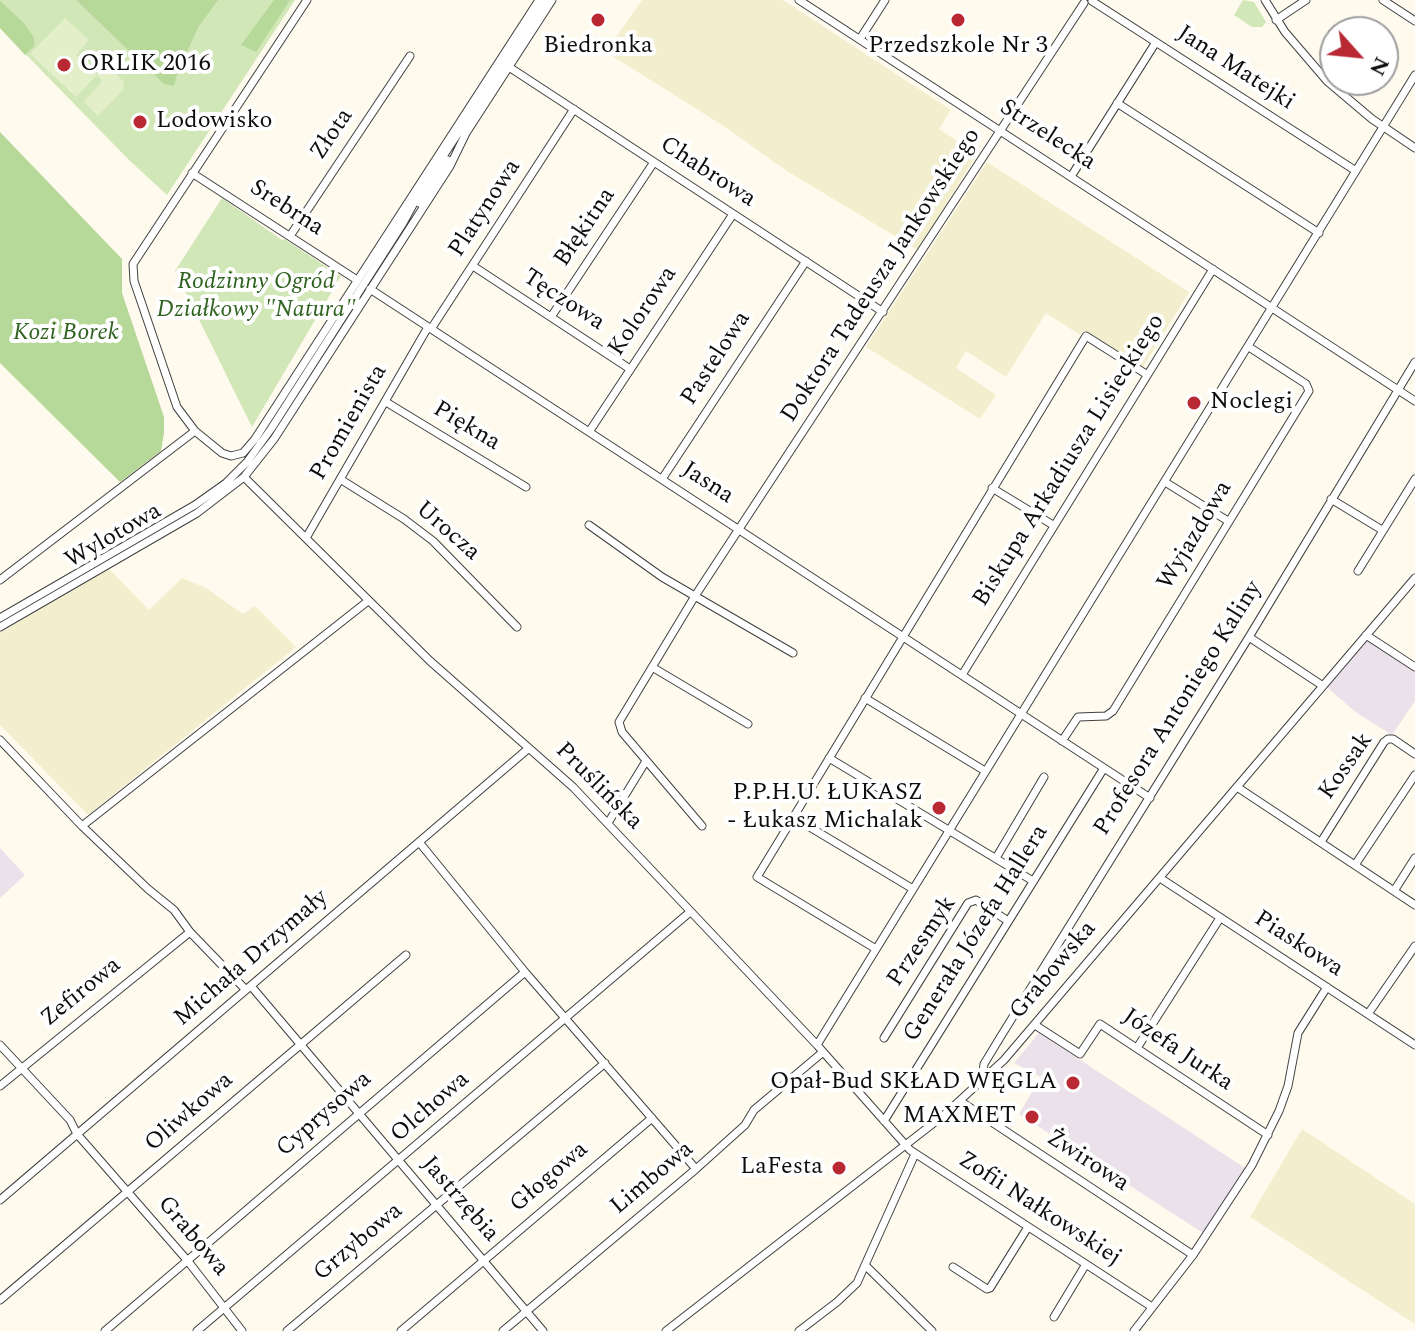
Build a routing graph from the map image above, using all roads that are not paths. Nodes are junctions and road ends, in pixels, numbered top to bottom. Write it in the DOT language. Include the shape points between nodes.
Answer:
graph roads {
  1 [pos="307,0"];
  2 [pos="539,0"];
  3 [pos="545,0"];
  4 [pos="552,0"];
  5 [pos="799,0"];
  6 [pos="885,0"];
  7 [pos="1265,0"];
  8 [pos="1306,0"];
  9 [pos="1383,0"];
  10 [pos="1088,1"];
  11 [pos="1276,20"];
  12 [pos="1415,21"];
  13 [pos="860,39"];
  14 [pos="1156,42"];
  15 [pos="410,56"];
  16 [pos="509,67"];
  17 [pos="1415,75"];
  18 [pos="1117,103"];
  19 [pos="574,109"];
  20 [pos="1383,127"];
  21 [pos="468,129"];
  22 [pos="1002,131"];
  23 [pos="1415,148"];
  24 [pos="654,162"];
  25 [pos="1356,171"];
  26 [pos="192,173"];
  27 [pos="1072,175"];
  28 [pos="733,214"];
  29 [pos="403,223"];
  30 [pos="1319,233"];
  31 [pos="290,236"];
  32 [pos="806,261"];
  33 [pos="473,266"];
  34 [pos="1213,269"];
  35 [pos="357,280"];
  36 [pos="370,289"];
  37 [pos="1273,308"];
  38 [pos="883,312"];
  39 [pos="551,317"];
  40 [pos="430,328"];
  41 [pos="1249,347"];
  42 [pos="1415,362"];
  43 [pos="630,369"];
  44 [pos="1146,374"];
  45 [pos="1398,390"];
  46 [pos="1415,401"];
  47 [pos="386,402"];
  48 [pos="195,431"];
  49 [pos="589,432"];
  50 [pos="244,477"];
  51 [pos="340,479"];
  52 [pos="662,479"];
  53 [pos="1415,479"];
  54 [pos="1165,482"];
  55 [pos="526,487"];
  56 [pos="992,488"];
  57 [pos="1331,499"];
  58 [pos="1228,521"];
  59 [pos="589,525"];
  60 [pos="1053,525"];
  61 [pos="739,529"];
  62 [pos="1382,530"];
  63 [pos="306,538"];
  64 [pos="1358,571"];
  65 [pos="1415,578"];
  66 [pos="0,580"];
  67 [pos="695,596"];
  68 [pos="368,601"];
  69 [pos="0,618"];
  70 [pos="0,627"];
  71 [pos="517,627"];
  72 [pos="1366,635"];
  73 [pos="902,636"];
  74 [pos="1249,637"];
  75 [pos="793,653"];
  76 [pos="652,667"];
  77 [pos="1415,667"];
  78 [pos="962,675"];
  79 [pos="1323,686"];
  80 [pos="865,698"];
  81 [pos="1021,714"];
  82 [pos="748,724"];
  83 [pos="0,740"];
  84 [pos="1062,741"];
  85 [pos="529,748"];
  86 [pos="1415,754"];
  87 [pos="829,758"];
  88 [pos="646,761"];
  89 [pos="1104,768"];
  90 [pos="985,771"];
  91 [pos="1415,775"];
  92 [pos="1044,777"];
  93 [pos="1237,787"];
  94 [pos="1150,798"];
  95 [pos="793,817"];
  96 [pos="608,823"];
  97 [pos="82,826"];
  98 [pos="702,826"];
  99 [pos="949,829"];
  100 [pos="419,842"];
  101 [pos="1321,842"];
  102 [pos="996,858"];
  103 [pos="1415,858"];
  104 [pos="1355,865"];
  105 [pos="1160,878"];
  106 [pos="1033,881"];
  107 [pos="913,889"];
  108 [pos="1394,891"];
  109 [pos="1415,905"];
  110 [pos="690,912"];
  111 [pos="1220,918"];
  112 [pos="1008,921"];
  113 [pos="190,932"];
  114 [pos="1415,946"];
  115 [pos="876,949"];
  116 [pos="406,955"];
  117 [pos="525,972"];
  118 [pos="1327,987"];
  119 [pos="248,988"];
  120 [pos="1368,1014"];
  121 [pos="566,1018"];
  122 [pos="1035,1025"];
  123 [pos="1001,1036"];
  124 [pos="884,1038"];
  125 [pos="301,1044"];
  126 [pos="0,1045"];
  127 [pos="1415,1045"];
  128 [pos="820,1048"];
  129 [pos="1015,1048"];
  130 [pos="1137,1048"];
  131 [pos="605,1063"];
  132 [pos="21,1068"];
  133 [pos="986,1077"];
  134 [pos="0,1086"];
  135 [pos="960,1101"];
  136 [pos="359,1112"];
  137 [pos="652,1118"];
  138 [pos="884,1121"];
  139 [pos="77,1134"];
  140 [pos="1268,1135"];
  141 [pos="905,1145"];
  142 [pos="915,1154"];
  143 [pos="399,1162"];
  144 [pos="696,1169"];
  145 [pos="128,1193"];
  146 [pos="0,1200"];
  147 [pos="436,1204"];
  148 [pos="1028,1227"];
  149 [pos="1193,1255"];
  150 [pos="187,1260"];
  151 [pos="485,1261"];
  152 [pos="1086,1264"];
  153 [pos="865,1265"];
  154 [pos="953,1267"];
  155 [pos="0,1300"];
  156 [pos="225,1307"];
  157 [pos="1152,1307"];
  158 [pos="527,1311"];
  159 [pos="1054,1317"];
  160 [pos="105,1331"];
  161 [pos="197,1331"];
  162 [pos="242,1331"];
  163 [pos="287,1331"];
  164 [pos="401,1331"];
  165 [pos="503,1331"];
  166 [pos="543,1331"];
  167 [pos="666,1331"];
  168 [pos="799,1331"];
  169 [pos="932,1331"];
  170 [pos="1134,1331"];
  1 -- 26 [label="street"];
  2 -- 35 [label="street"];
  3 -- 29 [label="street"];
  4 -- 16 [label="street"];
  5 -- 13 [label="street, Strzelecka"];
  6 -- 13 [label="street"];
  7 -- 11 [label="street"];
  8 -- 11 [label="street"];
  9 -- 12 [label="street"];
  10 -- 14 [label="street, Jana Matejki"];
  10 -- 22 [label="street, Doktora Tadeusza Jankowskiego"];
  11 -- 20 [label="street" via="1327,81"];
  13 -- 22 [label="street, Strzelecka"];
  14 -- 18 [label="street"];
  14 -- 25 [label="street, Jana Matejki"];
  15 -- 31 [label="street, Złota"];
  16 -- 19 [label="street, Chabrowa"];
  16 -- 21 [label="street"];
  17 -- 20 [label="street, Limbowa"];
  18 -- 27 [label="street"];
  18 -- 30 [label="street"];
  19 -- 24 [label="street, Chabrowa"];
  19 -- 33 [label="street, Platynowa"];
  20 -- 23 [label="street"];
  20 -- 25 [label="street, Limbowa"];
  21 -- 29 [label="street"];
  21 -- 36 [label="street, Wylotowa"];
  22 -- 27 [label="street, Strzelecka"];
  22 -- 38 [label="street, Doktora Tadeusza Jankowskiego"];
  24 -- 28 [label="street, Chabrowa"];
  24 -- 39 [label="street, Błękitna"];
  25 -- 30 [label="street, Limbowa"];
  26 -- 31 [label="street, Srebrna"];
  26 -- 48 [label="street" via="135,259 133,270 177,407"];
  27 -- 34 [label="street, Strzelecka"];
  28 -- 32 [label="street, Chabrowa"];
  28 -- 43 [label="street, Kolorowa"];
  29 -- 69 [label="street, Wylotowa" via="266,438 242,467 195,505"];
  30 -- 37 [label="street, Limbowa"];
  31 -- 35 [label="street, Srebrna"];
  32 -- 38 [label="street, Chabrowa"];
  32 -- 52 [label="street, Pastelowa"];
  33 -- 39 [label="street, Tęczowa"];
  33 -- 40 [label="street, Platynowa"];
  34 -- 37 [label="street, Strzelecka"];
  34 -- 44 [label="street, Biskupa Arkadiusza Lisieckiego"];
  35 -- 48 [label="street" via="243,453 222,453"];
  36 -- 40 [label="street, Jasna"];
  36 -- 50 [label="street, Wylotowa"];
  37 -- 41 [label="street, Limbowa"];
  37 -- 45 [label="street, Strzelecka"];
  38 -- 61 [label="street, Doktora Tadeusza Jankowskiego"];
  39 -- 43 [label="street, Tęczowa"];
  40 -- 47 [label="street, Promienista"];
  40 -- 49 [label="street, Jasna"];
  41 -- 54 [label="street, Limbowa"];
  41 -- 58 [label="street, Wyjazdowa" via="1309,391"];
  42 -- 45 [label="street, Profesora Antoniego Kaliny"];
  43 -- 49 [label="street, Kolorowa"];
  44 -- 56 [label="street" via="1086,336"];
  44 -- 60 [label="street, Biskupa Arkadiusza Lisieckiego"];
  45 -- 46 [label="street, Strzelecka"];
  45 -- 57 [label="street, Profesora Antoniego Kaliny"];
  47 -- 51 [label="street, Promienista"];
  47 -- 55 [label="street, Piękna"];
  48 -- 66 [label="street, Wylotowa"];
  49 -- 52 [label="street, Jasna"];
  50 -- 63 [label="street, Pruślińska"];
  50 -- 70 [label="street, Wylotowa" via="197,513"];
  51 -- 63 [label="street, Promienista"];
  51 -- 71 [label="street, Urocza" via="433,541"];
  52 -- 61 [label="street, Jasna"];
  53 -- 62 [label="street"];
  54 -- 58 [label="street"];
  54 -- 81 [label="street, Limbowa"];
  56 -- 60 [label="street"];
  56 -- 73 [label="street"];
  57 -- 62 [label="street"];
  57 -- 74 [label="street, Profesora Antoniego Kaliny"];
  58 -- 84 [label="street, Wyjazdowa" via="1113,711 1078,717"];
  59 -- 67 [label="street"];
  60 -- 78 [label="street, Biskupa Arkadiusza Lisieckiego"];
  61 -- 67 [label="street, Doktora Tadeusza Jankowskiego"];
  61 -- 73 [label="street, Jasna"];
  62 -- 64 [label="street"];
  63 -- 68 [label="street, Pruślińska"];
  65 -- 72 [label="street, Grabowska"];
  67 -- 75 [label="street"];
  67 -- 76 [label="street, Doktora Tadeusza Jankowskiego"];
  68 -- 85 [label="street, Pruślińska"];
  68 -- 97 [label="street"];
  72 -- 77 [label="street"];
  72 -- 79 [label="street, Grabowska"];
  73 -- 78 [label="street, Jasna"];
  73 -- 80 [label="street"];
  74 -- 79 [label="street"];
  74 -- 94 [label="street, Profesora Antoniego Kaliny"];
  76 -- 82 [label="street"];
  76 -- 88 [label="street, Doktora Tadeusza Jankowskiego" via="619,722"];
  78 -- 81 [label="street, Jasna"];
  79 -- 93 [label="street, Grabowska"];
  80 -- 87 [label="street"];
  80 -- 90 [label="street"];
  81 -- 84 [label="street, Jasna"];
  81 -- 90 [label="street, Limbowa"];
  83 -- 97 [label="street, Jastrzębia"];
  84 -- 89 [label="street, Jasna"];
  85 -- 96 [label="street, Pruślińska"];
  85 -- 100 [label="street, Michała Drzymały"];
  86 -- 101 [label="street, Kossak" via="1388,739"];
  87 -- 95 [label="street"];
  87 -- 99 [label="street"];
  88 -- 96 [label="street"];
  88 -- 98 [label="street"];
  89 -- 94 [label="street, Jasna"];
  89 -- 106 [label="street, Generała Józefa Hallera"];
  90 -- 99 [label="street, Limbowa"];
  91 -- 104 [label="street"];
  92 -- 102 [label="street"];
  93 -- 101 [label="street"];
  93 -- 105 [label="street, Grabowska"];
  94 -- 123 [label="street, Profesora Antoniego Kaliny"];
  95 -- 107 [label="street"];
  95 -- 115 [label="street" via="757,877"];
  96 -- 110 [label="street, Pruślińska"];
  97 -- 113 [label="street, Jastrzębia" via="174,910"];
  99 -- 102 [label="street"];
  99 -- 107 [label="street, Limbowa"];
  100 -- 117 [label="street"];
  100 -- 119 [label="street, Michała Drzymały"];
  101 -- 104 [label="street"];
  102 -- 106 [label="street"];
  103 -- 108 [label="street"];
  104 -- 108 [label="street"];
  105 -- 111 [label="street, Piaskowa"];
  105 -- 122 [label="street, Grabowska"];
  106 -- 112 [label="street, Generała Józefa Hallera"];
  107 -- 115 [label="street, Limbowa"];
  108 -- 109 [label="street"];
  110 -- 121 [label="street, Olchowa"];
  110 -- 128 [label="street, Pruślińska"];
  111 -- 118 [label="street, Piaskowa"];
  111 -- 130 [label="street"];
  112 -- 124 [label="street, Przesmyk" via="976,900 968,903"];
  112 -- 138 [label="street, Generała Józefa Hallera"];
  113 -- 119 [label="street, Jastrzębia"];
  113 -- 132 [label="street, Zefirowa"];
  114 -- 120 [label="street"];
  115 -- 128 [label="street, Limbowa"];
  116 -- 125 [label="street, Oliwkowa"];
  117 -- 121 [label="street"];
  117 -- 136 [label="street, Cyprysowa"];
  118 -- 120 [label="street, Piaskowa"];
  118 -- 140 [label="street" via="1298,1033 1288,1086"];
  119 -- 125 [label="street, Jastrzębia"];
  119 -- 139 [label="street, Michała Drzymały"];
  120 -- 127 [label="street, Piaskowa"];
  121 -- 131 [label="street"];
  121 -- 143 [label="street, Olchowa"];
  122 -- 129 [label="street, Grabowska"];
  122 -- 130 [label="street, Józefa Jurka" via="1080,1054 1100,1024"];
  123 -- 129 [label="street"];
  123 -- 133 [label="street, Profesora Antoniego Kaliny" via="984,1064"];
  125 -- 136 [label="street, Jastrzębia"];
  125 -- 145 [label="street, Oliwkowa"];
  126 -- 132 [label="street, Grabowa"];
  128 -- 138 [label="street, Pruślińska"];
  128 -- 144 [label="street, Limbowa"];
  129 -- 133 [label="street, Grabowska"];
  130 -- 140 [label="street, Józefa Jurka"];
  131 -- 137 [label="street"];
  131 -- 147 [label="street, Grzybowa"];
  132 -- 134 [label="street, Zefirowa"];
  132 -- 139 [label="street, Grabowa"];
  133 -- 135 [label="street, Grabowska"];
  135 -- 141 [label="street, Grabowska"];
  135 -- 149 [label="street, Żwirowa"];
  136 -- 143 [label="street, Jastrzębia"];
  136 -- 150 [label="street, Cyprysowa"];
  137 -- 144 [label="street"];
  137 -- 151 [label="street, Głogowa"];
  138 -- 141 [label="street, Pruślińska"];
  139 -- 145 [label="street, Grabowa"];
  139 -- 146 [label="street, Michała Drzymały"];
  140 -- 149 [label="street"];
  141 -- 142 [label="street, Zofii Nałkowskiej"];
  141 -- 167 [label="street, Grabowska"];
  142 -- 148 [label="street, Zofii Nałkowskiej"];
  142 -- 153 [label="street"];
  143 -- 147 [label="street, Jastrzębia"];
  143 -- 156 [label="street, Olchowa"];
  144 -- 158 [label="street, Limbowa"];
  145 -- 150 [label="street, Grabowa"];
  145 -- 155 [label="street, Oliwkowa"];
  147 -- 151 [label="street, Jastrzębia"];
  147 -- 163 [label="street, Grzybowa"];
  148 -- 152 [label="street, Zofii Nałkowskiej"];
  148 -- 154 [label="street" via="990,1288"];
  149 -- 157 [label="street"];
  150 -- 156 [label="street, Grabowa"];
  150 -- 160 [label="street, Cyprysowa"];
  151 -- 158 [label="street, Jastrzębia"];
  151 -- 164 [label="street, Głogowa"];
  152 -- 157 [label="street, Zofii Nałkowskiej"];
  152 -- 159 [label="street"];
  153 -- 168 [label="street" via="857,1283"];
  153 -- 169 [label="street"];
  156 -- 161 [label="street, Olchowa"];
  156 -- 162 [label="street, Grabowa"];
  157 -- 170 [label="street"];
  158 -- 165 [label="street, Limbowa"];
  158 -- 166 [label="street, Jastrzębia"];
}
